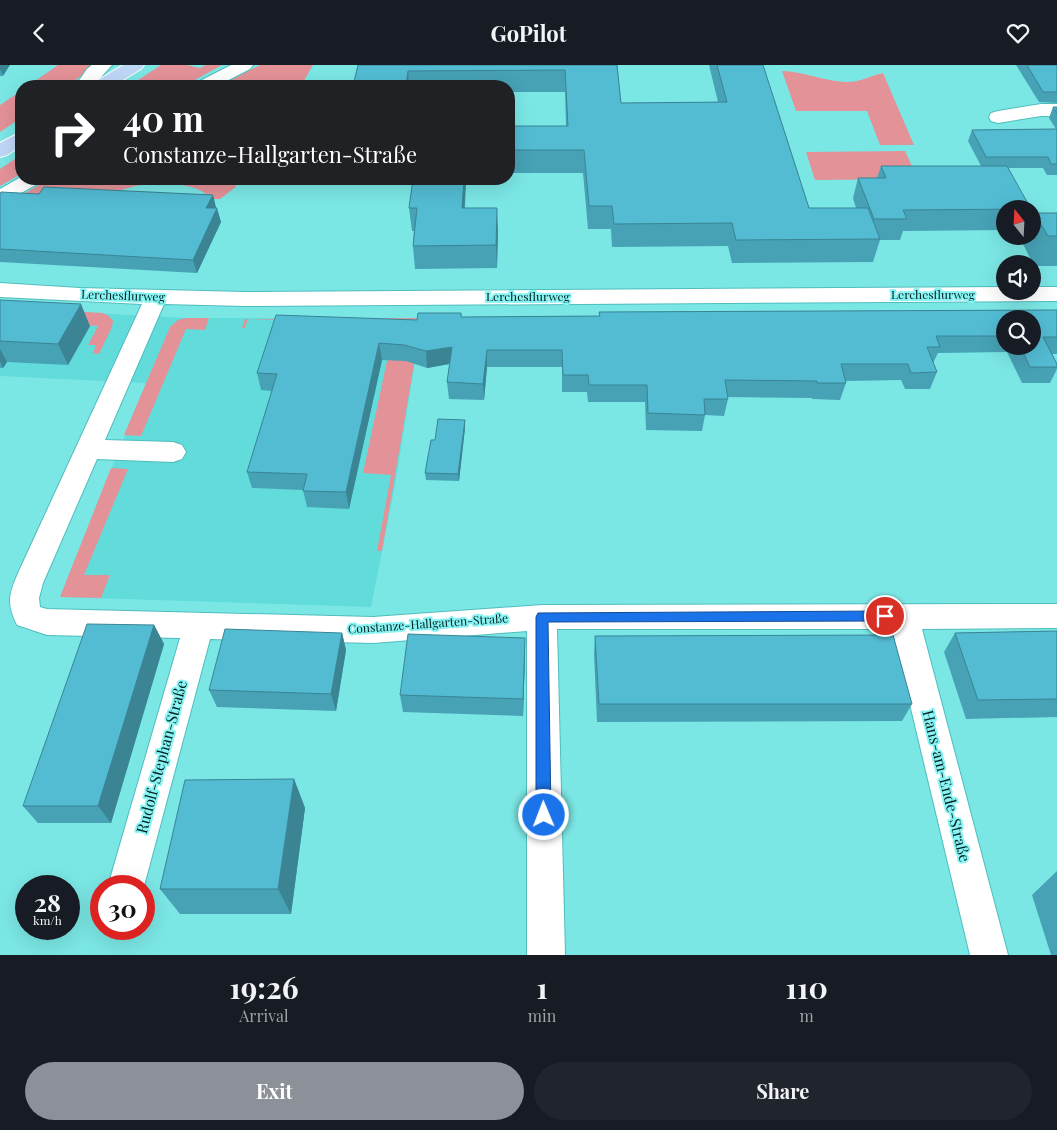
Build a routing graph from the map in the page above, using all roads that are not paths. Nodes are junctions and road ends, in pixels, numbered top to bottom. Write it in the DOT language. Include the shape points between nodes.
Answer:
graph roads {
  1 [pos="103,65"];
  2 [pos="135,65"];
  3 [pos="244,65"];
  4 [pos="89,80"];
  5 [pos="111,80"];
  6 [pos="215,80"];
  7 [pos="1057,110"];
  8 [pos="998,117"];
  9 [pos="15,142"];
  10 [pos="0,151"];
  11 [pos="21,185"];
  12 [pos="0,197"];
  13 [pos="0,290"];
  14 [pos="1057,294"];
  15 [pos="156,297"];
  16 [pos="88,449"];
  17 [pos="173,451"];
  18 [pos="904,616"];
  19 [pos="1057,616"];
  20 [pos="542,617"];
  21 [pos="198,627"];
  22 [pos="129,875"];
  23 [pos="546,955"];
  24 [pos="989,955"];
  1 -- 4 [label="street"];
  2 -- 5 [label="main road"];
  3 -- 6 [label="street"];
  7 -- 8 [label="street"];
  9 -- 10 [label="main road"];
  11 -- 12 [label="street"];
  13 -- 15 [label="street, Lerchesflurweg"];
  14 -- 15 [label="street, Lerchesflurweg"];
  15 -- 16 [label="street, Constanze-Hallgarten-Straße"];
  16 -- 17 [label="street"];
  16 -- 21 [label="street, Constanze-Hallgarten-Straße" via="25,592 23,605 28,616 48,622"];
  18 -- 19 [label="street, Constanze-Hallgarten-Straße"];
  18 -- 20 [label="street, Constanze-Hallgarten-Straße"];
  18 -- 24 [label="street, Hans-am-Ende-Straße"];
  20 -- 21 [label="street, Constanze-Hallgarten-Straße" via="372,630"];
  20 -- 23 [label="street"];
  21 -- 22 [label="street, Rudolf-Stephan-Straße"];
}
